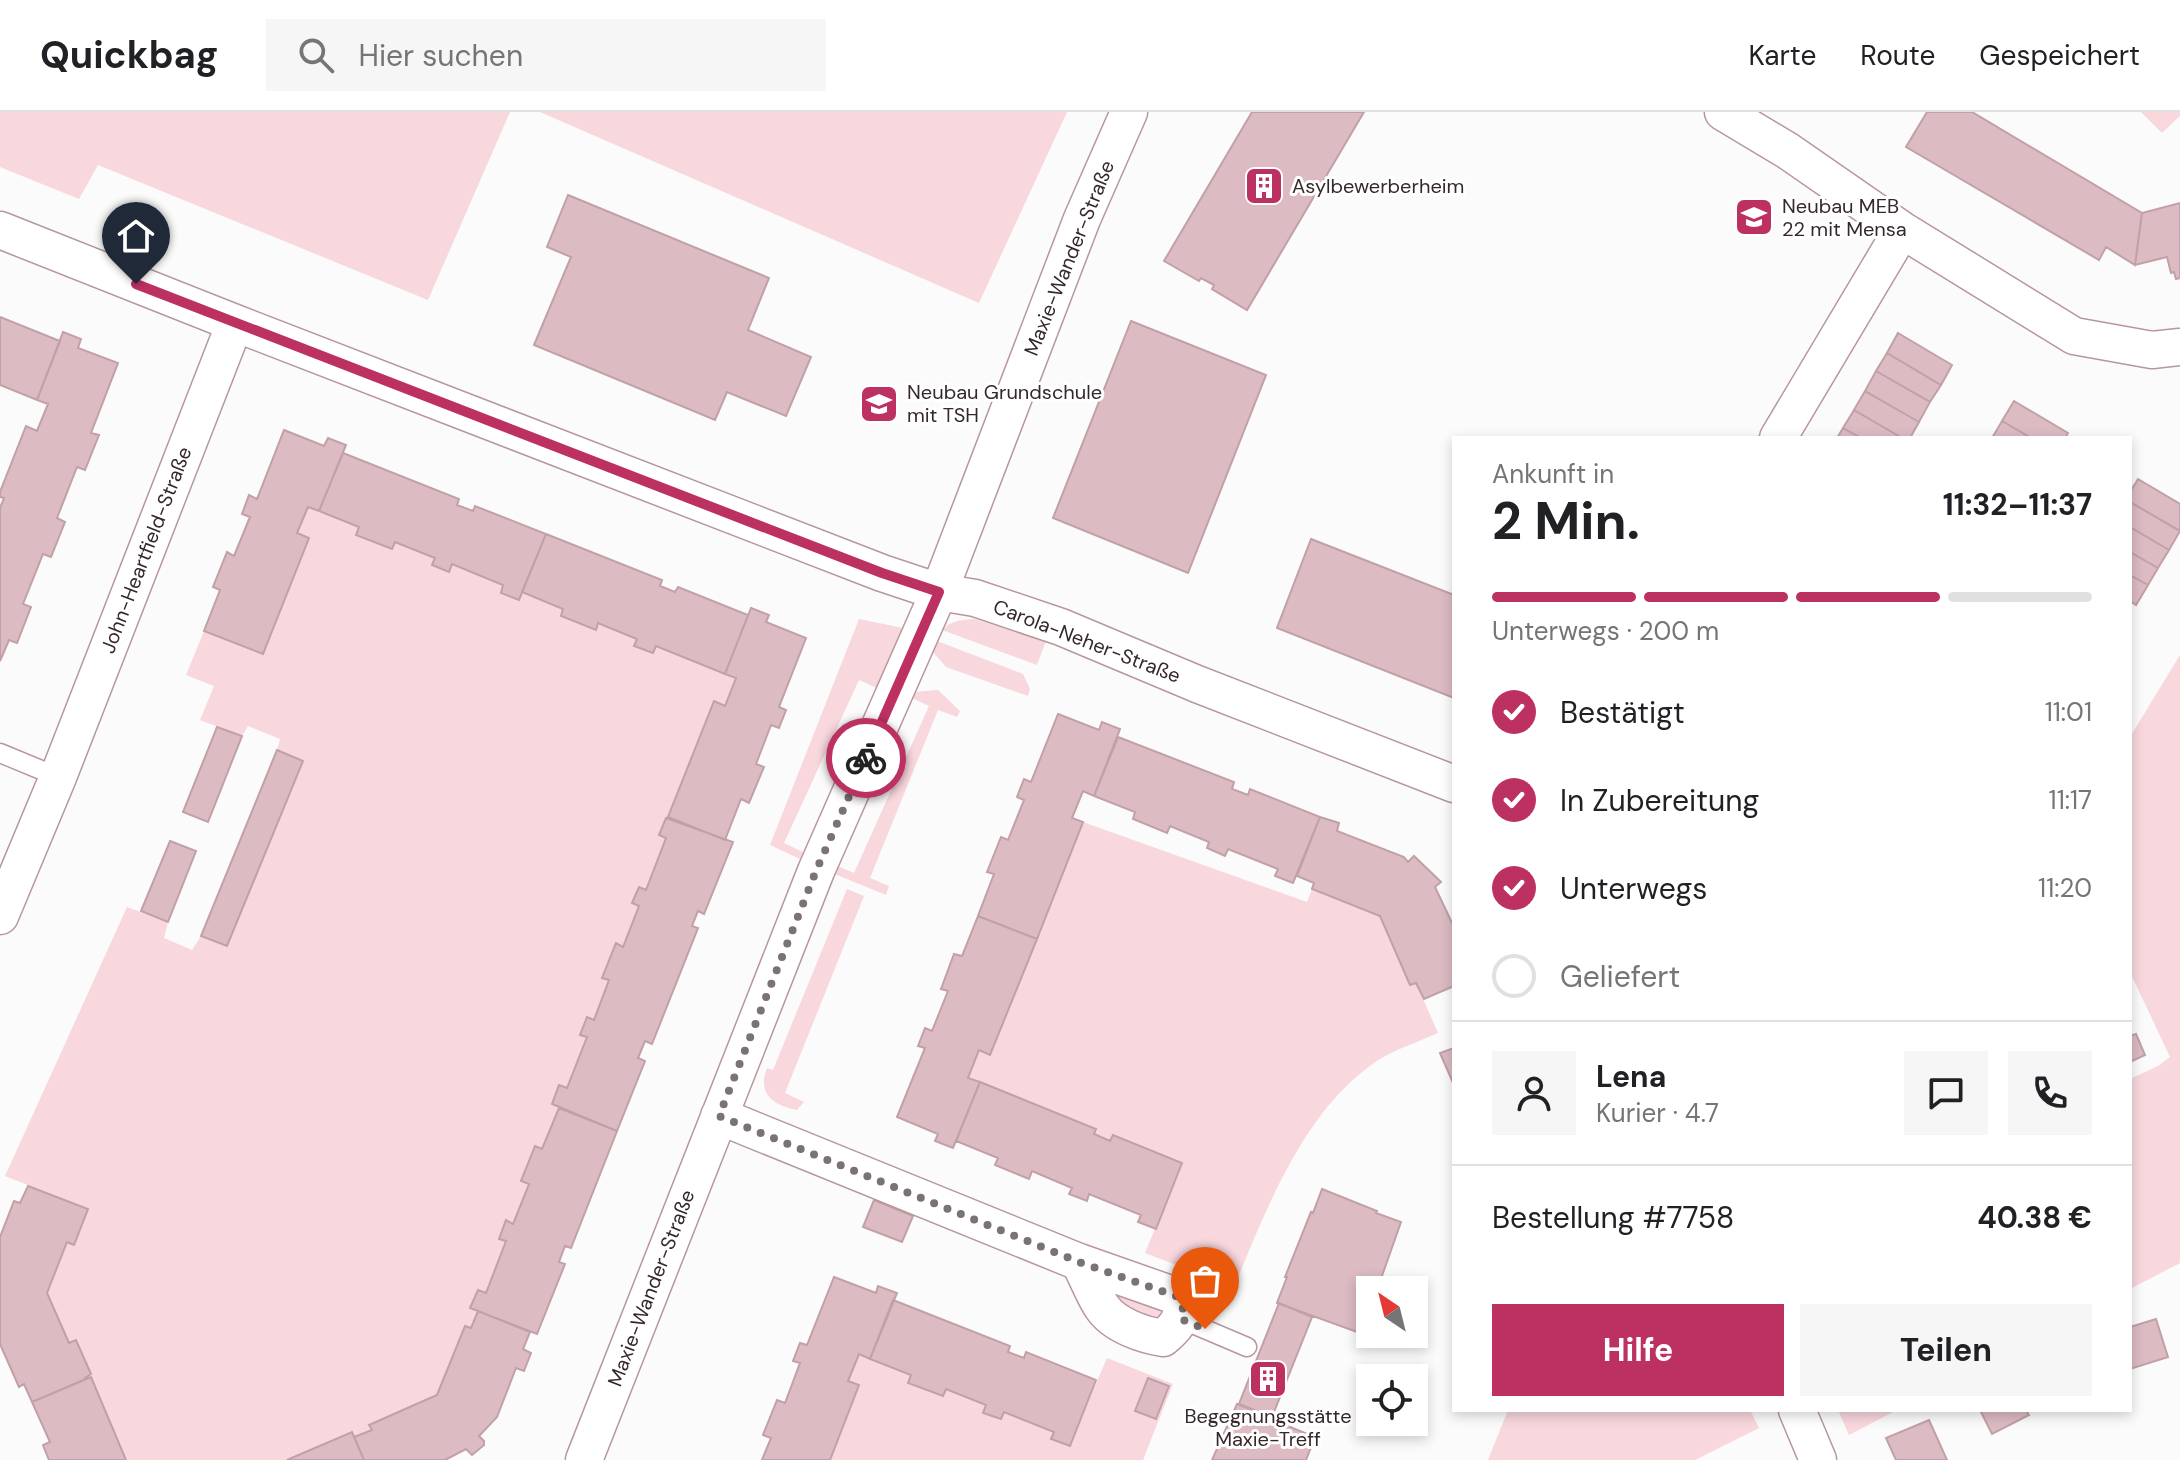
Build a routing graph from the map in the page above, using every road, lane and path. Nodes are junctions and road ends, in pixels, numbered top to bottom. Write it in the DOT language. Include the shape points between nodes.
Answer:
graph roads {
  1 [pos="1129,112"];
  2 [pos="1723,112"];
  3 [pos="0,230"];
  4 [pos="1902,230"];
  5 [pos="235,323"];
  6 [pos="2180,347"];
  7 [pos="1779,436"];
  8 [pos="939,592"];
  9 [pos="0,753"];
  10 [pos="58,777"];
  11 [pos="1452,783"];
  12 [pos="0,916"];
  13 [pos="719,1116"];
  14 [pos="1181,1319"];
  15 [pos="1247,1347"];
  16 [pos="1798,1412"];
  17 [pos="1816,1456"];
  18 [pos="584,1460"];
  1 -- 8 [label="street, Maxie-Wander-Straße" via="1082,219"];
  2 -- 4 [label="street"];
  3 -- 5 [label="street, Carola-Neher-Straße"];
  4 -- 6 [label="street" via="2074,336 2152,350"];
  4 -- 7 [label="street"];
  5 -- 8 [label="street, Carola-Neher-Straße"];
  5 -- 10 [label="street, John-Heartfield-Straße"];
  8 -- 11 [label="street, Carola-Neher-Straße" via="975,598 1061,627"];
  8 -- 13 [label="street, Maxie-Wander-Straße" via="816,871"];
  9 -- 10 [label="lane"];
  10 -- 12 [label="street, John-Heartfield-Straße"];
  13 -- 14 [label="street" via="1079,1262 1103,1310 1147,1336 1163,1338"];
  13 -- 18 [label="street, Maxie-Wander-Straße"];
  14 -- 15 [label="lane"];
  16 -- 17 [label="street"];
}
